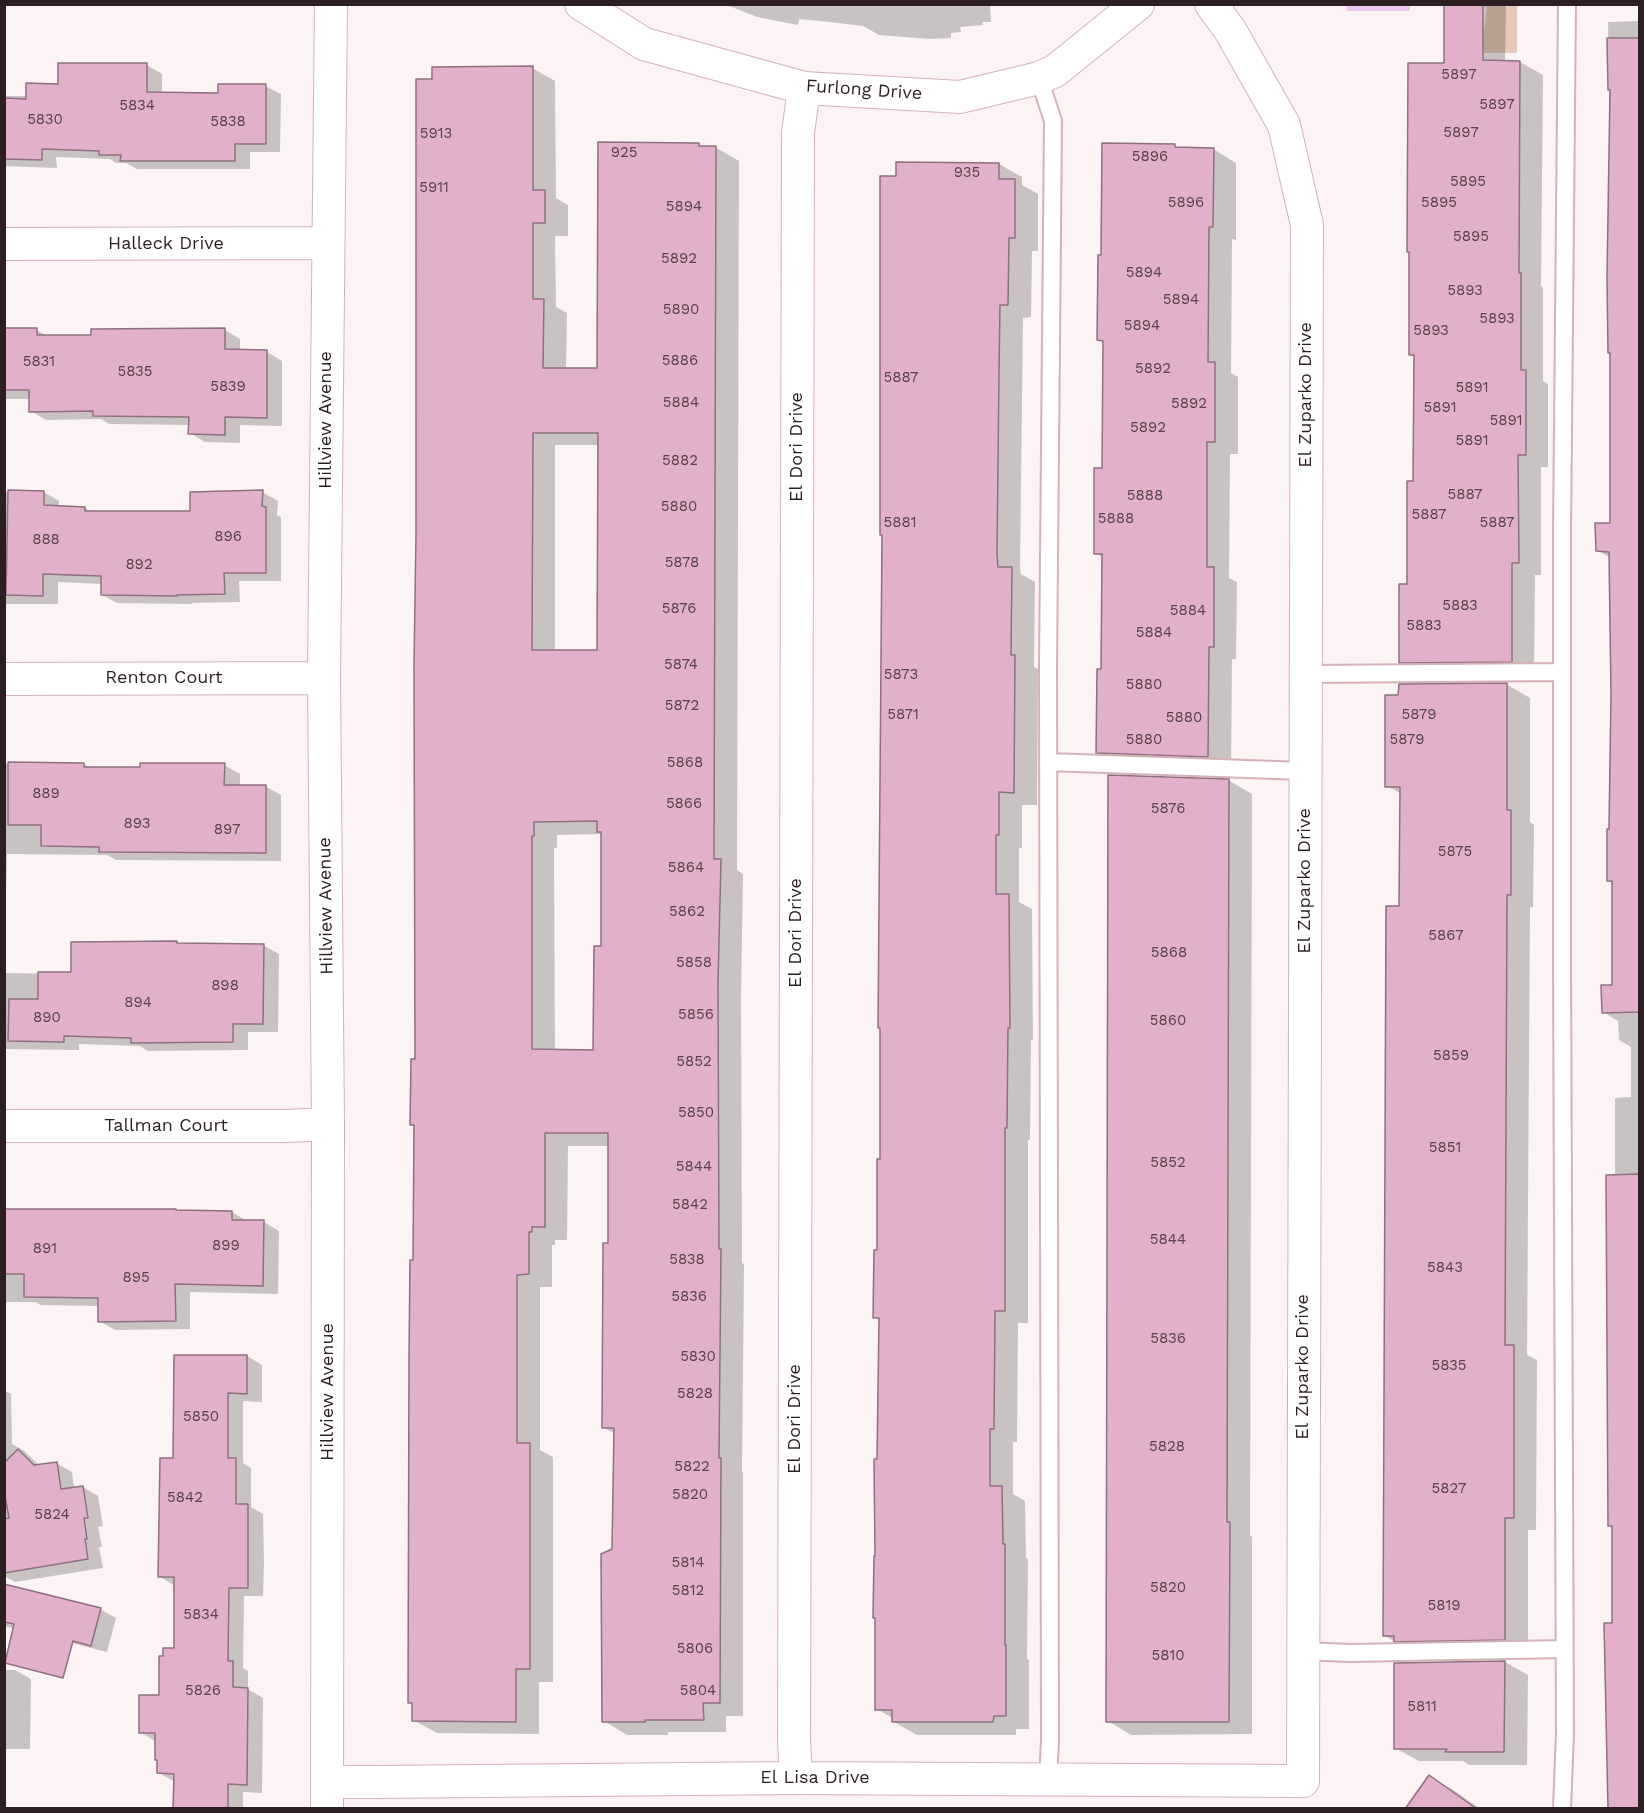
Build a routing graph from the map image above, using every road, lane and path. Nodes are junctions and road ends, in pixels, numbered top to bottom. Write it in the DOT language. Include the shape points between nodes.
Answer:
graph roads {
  1 [pos="330,4"];
  2 [pos="580,4"];
  3 [pos="1138,4"];
  4 [pos="1211,4"];
  5 [pos="1567,4"];
  6 [pos="1039,78"];
  7 [pos="804,88"];
  8 [pos="327,243"];
  9 [pos="4,244"];
  10 [pos="1562,672"];
  11 [pos="1306,674"];
  12 [pos="4,678"];
  13 [pos="324,678"];
  14 [pos="1048,762"];
  15 [pos="1305,771"];
  16 [pos="328,1124"];
  17 [pos="4,1126"];
  18 [pos="1564,1649"];
  19 [pos="1302,1651"];
  20 [pos="796,1778"];
  21 [pos="1048,1780"];
  22 [pos="1303,1781"];
  23 [pos="327,1795"];
  24 [pos="1562,1809"];
  1 -- 8 [label="street, Hillview Avenue"];
  2 -- 7 [label="street, Furlong Drive" via="644,44"];
  3 -- 6 [label="street, Furlong Drive" via="1055,71"];
  4 -- 11 [label="street, El Zuparko Drive" via="1284,125 1307,225"];
  5 -- 10 [label="lane"];
  6 -- 7 [label="street, Furlong Drive" via="960,97"];
  6 -- 14 [label="lane" via="1053,121"];
  7 -- 20 [label="street, El Dori Drive" via="798,133"];
  8 -- 9 [label="street, Halleck Drive"];
  8 -- 13 [label="street, Hillview Avenue"];
  10 -- 11 [label="lane"];
  10 -- 18 [label="lane"];
  11 -- 15 [label="street, El Zuparko Drive"];
  12 -- 13 [label="street, Renton Court"];
  13 -- 16 [label="street, Hillview Avenue"];
  14 -- 15 [label="lane"];
  14 -- 21 [label="lane"];
  15 -- 19 [label="street, El Zuparko Drive"];
  16 -- 17 [label="street, Tallman Court"];
  16 -- 23 [label="street, Hillview Avenue"];
  18 -- 19 [label="lane"];
  18 -- 24 [label="lane"];
  19 -- 22 [label="street, El Zuparko Drive"];
  20 -- 21 [label="street, El Lisa Drive"];
  20 -- 23 [label="street, El Lisa Drive" via="375,1782"];
  21 -- 22 [label="street, El Lisa Drive"];
}
